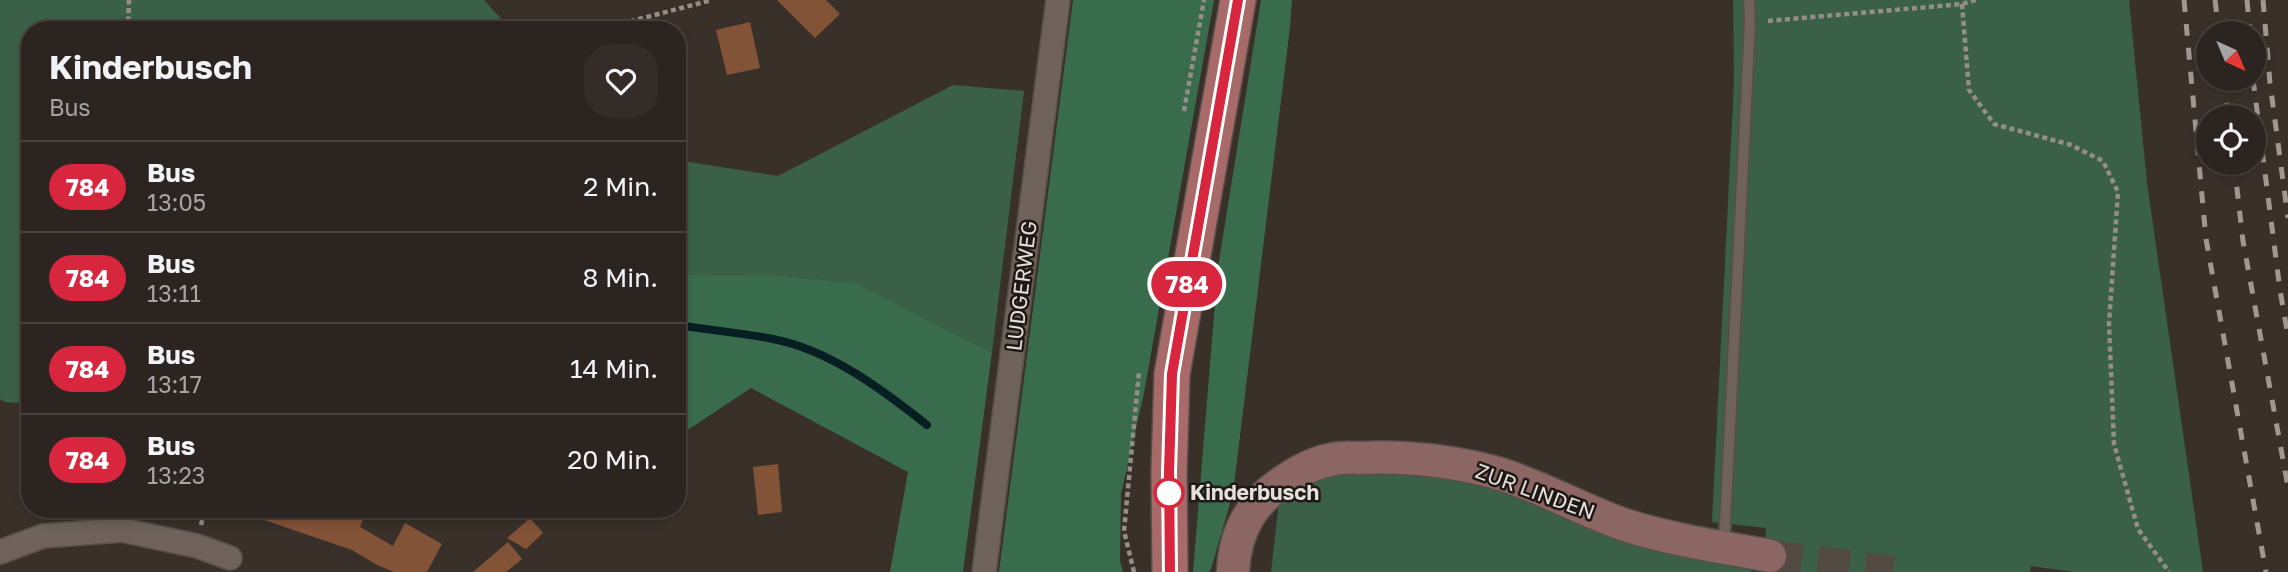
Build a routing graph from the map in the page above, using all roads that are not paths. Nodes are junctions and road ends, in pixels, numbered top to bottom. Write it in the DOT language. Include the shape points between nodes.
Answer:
graph roads {
  1 [pos="1058,0"];
  2 [pos="1238,0"];
  3 [pos="1749,0"];
  4 [pos="1724,548"];
  5 [pos="0,552"];
  6 [pos="1770,556"];
  7 [pos="230,558"];
  8 [pos="984,572"];
  9 [pos="1170,572"];
  10 [pos="1233,572"];
  1 -- 8 [label="street, LUDGERWEG"];
  2 -- 9 [label="main road" via="1172,374"];
  3 -- 4 [label="lane"];
  4 -- 6 [label="street, ZUR LINDEN"];
  4 -- 10 [label="street, ZUR LINDEN" via="1625,525 1498,474 1393,456 1334,459 1306,467 1273,487 1241,528"];
  5 -- 7 [label="street" via="43,536 122,530"];
}
